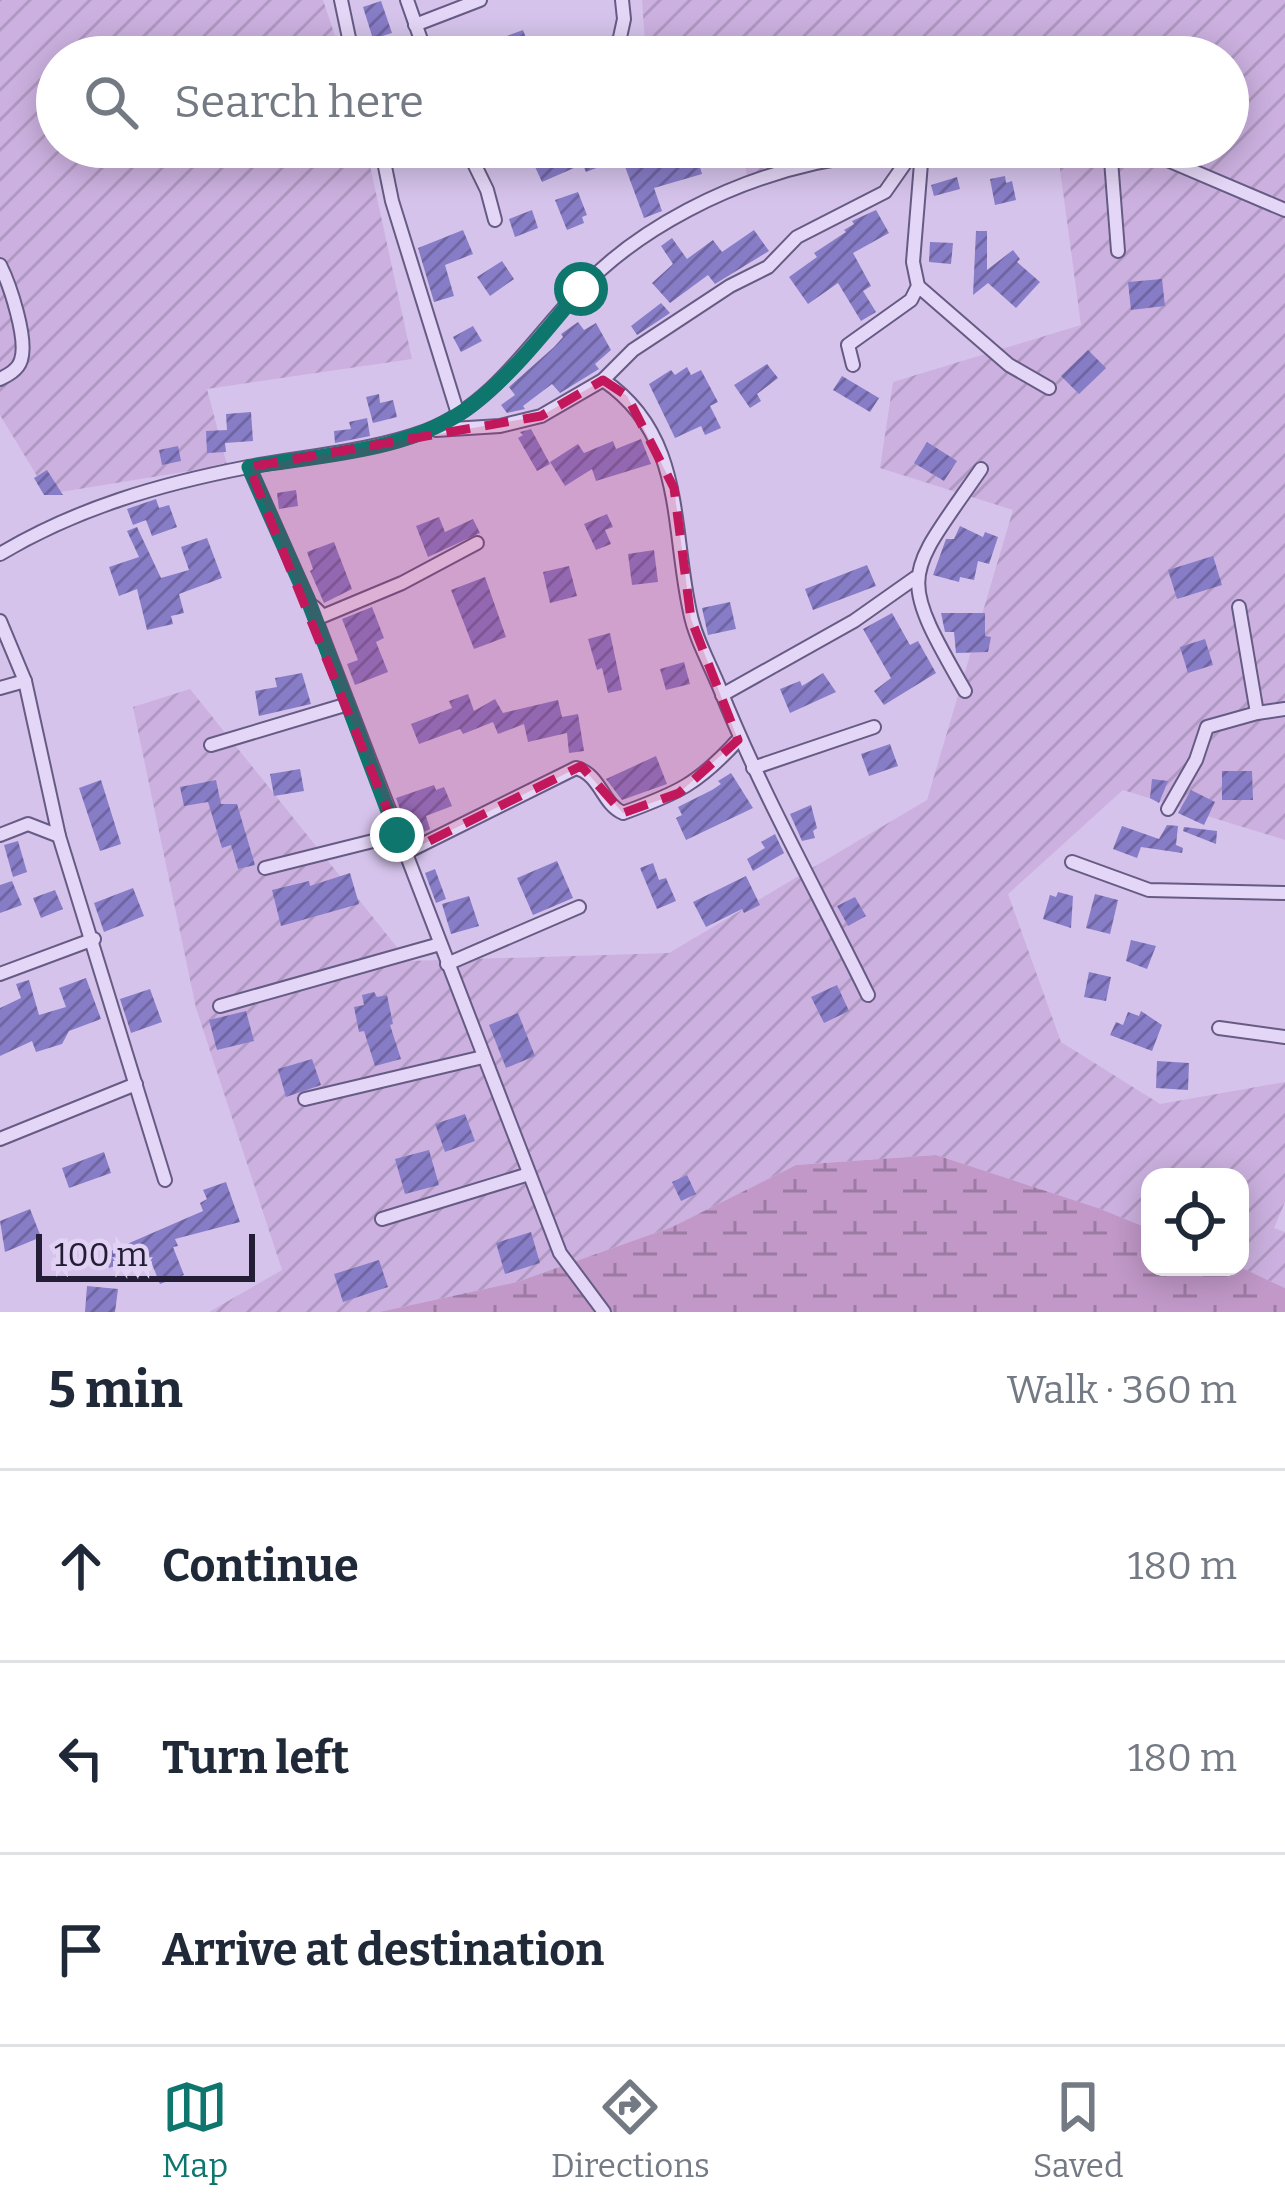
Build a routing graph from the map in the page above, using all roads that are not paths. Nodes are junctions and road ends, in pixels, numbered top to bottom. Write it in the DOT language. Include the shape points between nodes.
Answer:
graph roads {
  1 [pos="341,0"];
  2 [pos="407,0"];
  3 [pos="480,0"];
  4 [pos="622,0"];
  5 [pos="415,25"];
  6 [pos="348,36"];
  7 [pos="419,36"];
  8 [pos="621,36"];
  9 [pos="385,168"];
  10 [pos="477,168"];
  11 [pos="798,168"];
  12 [pos="905,168"];
  13 [pos="917,168"];
  14 [pos="1114,168"];
  15 [pos="1189,168"];
  16 [pos="1284,208"];
  17 [pos="495,220"];
  18 [pos="1118,251"];
  19 [pos="0,265"];
  20 [pos="918,286"];
  21 [pos="853,364"];
  22 [pos="0,379"];
  23 [pos="603,380"];
  24 [pos="1048,388"];
  25 [pos="458,414"];
  26 [pos="428,430"];
  27 [pos="249,467"];
  28 [pos="981,470"];
  29 [pos="477,543"];
  30 [pos="2,548"];
  31 [pos="915,578"];
  32 [pos="309,602"];
  33 [pos="1239,608"];
  34 [pos="0,621"];
  35 [pos="25,681"];
  36 [pos="0,688"];
  37 [pos="965,691"];
  38 [pos="722,695"];
  39 [pos="348,704"];
  40 [pos="1285,709"];
  41 [pos="1257,713"];
  42 [pos="874,728"];
  43 [pos="738,740"];
  44 [pos="212,745"];
  45 [pos="753,768"];
  46 [pos="1168,809"];
  47 [pos="0,836"];
  48 [pos="59,836"];
  49 [pos="399,840"];
  50 [pos="1072,862"];
  51 [pos="265,868"];
  52 [pos="1285,893"];
  53 [pos="579,907"];
  54 [pos="94,939"];
  55 [pos="440,944"];
  56 [pos="447,964"];
  57 [pos="0,974"];
  58 [pos="868,995"];
  59 [pos="220,1006"];
  60 [pos="1219,1028"];
  61 [pos="1285,1037"];
  62 [pos="484,1057"];
  63 [pos="136,1084"];
  64 [pos="305,1099"];
  65 [pos="0,1138"];
  66 [pos="529,1174"];
  67 [pos="165,1180"];
  68 [pos="382,1220"];
  69 [pos="604,1312"];
  1 -- 6 [label="street"];
  2 -- 5 [label="street"];
  3 -- 5 [label="street"];
  4 -- 8 [label="street"];
  5 -- 7 [label="street"];
  9 -- 25 [label="street"];
  10 -- 17 [label="street"];
  11 -- 25 [label="street" via="646,234"];
  12 -- 23 [label="street" via="885,191 797,237 769,267 633,350"];
  13 -- 20 [label="street"];
  14 -- 18 [label="street"];
  15 -- 16 [label="street"];
  19 -- 22 [label="street" via="15,294 23,356"];
  20 -- 21 [label="street" via="911,300 848,345"];
  20 -- 24 [label="street"];
  23 -- 26 [label="street" via="542,416"];
  23 -- 38 [label="street" via="627,396 659,447 674,488 691,619"];
  25 -- 26 [label="street"];
  26 -- 27 [label="street"];
  27 -- 30 [label="street" via="142,490"];
  27 -- 32 [label="street"];
  28 -- 31 [label="street"];
  29 -- 32 [label="street" via="323,616"];
  31 -- 37 [label="street" via="929,628"];
  31 -- 38 [label="street"];
  32 -- 39 [label="street"];
  33 -- 41 [label="street"];
  34 -- 35 [label="street"];
  35 -- 36 [label="street"];
  35 -- 48 [label="street"];
  38 -- 43 [label="street"];
  39 -- 44 [label="street"];
  39 -- 49 [label="street"];
  40 -- 41 [label="street"];
  41 -- 46 [label="street" via="1208,728"];
  42 -- 45 [label="street"];
  43 -- 45 [label="street"];
  43 -- 49 [label="street" via="679,793 623,813 576,768 411,850"];
  45 -- 58 [label="street"];
  47 -- 48 [label="street" via="28,824"];
  48 -- 54 [label="street"];
  49 -- 51 [label="street"];
  49 -- 55 [label="street"];
  50 -- 52 [label="street" via="1149,890"];
  53 -- 56 [label="street"];
  54 -- 57 [label="street"];
  54 -- 63 [label="street"];
  55 -- 56 [label="street"];
  55 -- 59 [label="street"];
  56 -- 62 [label="street"];
  60 -- 61 [label="street"];
  62 -- 64 [label="street"];
  62 -- 66 [label="street"];
  63 -- 65 [label="street"];
  63 -- 67 [label="street"];
  66 -- 68 [label="street"];
  66 -- 69 [label="street" via="560,1253"];
}
